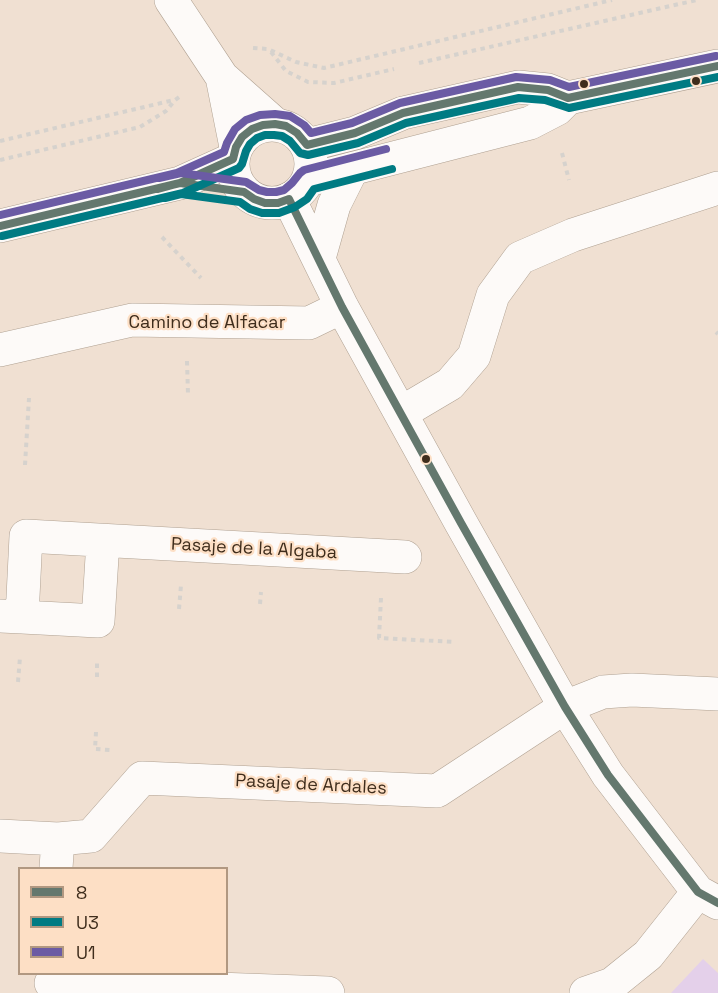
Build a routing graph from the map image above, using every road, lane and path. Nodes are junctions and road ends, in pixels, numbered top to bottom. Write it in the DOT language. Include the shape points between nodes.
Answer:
graph roads {
  1 [pos="171,0"];
  2 [pos="612,0"];
  3 [pos="697,0"];
  4 [pos="415,64"];
  5 [pos="718,66"];
  6 [pos="404,67"];
  7 [pos="222,77"];
  8 [pos="568,98"];
  9 [pos="275,124"];
  10 [pos="0,141"];
  11 [pos="307,145"];
  12 [pos="562,152"];
  13 [pos="234,153"];
  14 [pos="0,160"];
  15 [pos="351,169"];
  16 [pos="569,180"];
  17 [pos="180,183"];
  18 [pos="718,188"];
  19 [pos="299,189"];
  20 [pos="244,192"];
  21 [pos="0,226"];
  22 [pos="162,237"];
  23 [pos="319,258"];
  24 [pos="208,285"];
  25 [pos="342,307"];
  26 [pos="0,350"];
  27 [pos="187,355"];
  28 [pos="188,394"];
  29 [pos="29,398"];
  30 [pos="401,413"];
  31 [pos="25,465"];
  32 [pos="103,541"];
  33 [pos="393,556"];
  34 [pos="11,616"];
  35 [pos="455,642"];
  36 [pos="718,693"];
  37 [pos="565,707"];
  38 [pos="96,732"];
  39 [pos="95,749"];
  40 [pos="0,836"];
  41 [pos="57,854"];
  42 [pos="708,897"];
  43 [pos="51,983"];
  44 [pos="328,993"];
  45 [pos="586,993"];
  1 -- 7 [label="street"];
  2 -- 6 [label="path" via="324,68 296,62 268,49 286,71 308,82 334,83"];
  3 -- 4 [label="path"];
  5 -- 8 [label="street"];
  7 -- 9 [label="street"];
  7 -- 13 [label="street"];
  8 -- 11 [label="street" via="548,90 518,87 403,113 355,133"];
  8 -- 15 [label="street" via="531,123"];
  9 -- 11 [label="street" via="297,133"];
  9 -- 13 [label="street" via="252,129 242,137"];
  10 -- 14 [label="path" via="175,100 166,111 140,127"];
  11 -- 19 [label="street" via="312,167"];
  12 -- 16 [label="path"];
  13 -- 17 [label="street"];
  13 -- 20 [label="street" via="232,170"];
  15 -- 19 [label="street"];
  15 -- 23 [label="street" via="334,205"];
  17 -- 20 [label="street"];
  17 -- 21 [label="street"];
  18 -- 30 [label="street" via="573,235 520,258 493,295 474,356 450,384"];
  19 -- 20 [label="street" via="278,203 265,203"];
  19 -- 23 [label="street"];
  22 -- 24 [label="path"];
  23 -- 25 [label="street"];
  25 -- 26 [label="street, Camino de Alfacar" via="309,323 132,320"];
  25 -- 30 [label="street"];
  27 -- 28 [label="path"];
  29 -- 31 [label="path"];
  30 -- 37 [label="street"];
  32 -- 33 [label="street, Pasaje de la Algaba"];
  32 -- 34 [label="street, Pasaje de la Algaba" via="26,536"];
  32 -- 34 [label="street, Pasaje de la Algaba" via="98,621"];
  33 -- 35 [label="path" via="379,638"];
  36 -- 37 [label="street" via="622,690 603,692"];
  37 -- 41 [label="street, Pasaje de Ardales" via="437,791 142,777 91,836"];
  37 -- 42 [label="street" via="608,776"];
  38 -- 39 [label="path"];
  40 -- 41 [label="street, Pasaje de Ardales"];
  42 -- 45 [label="street" via="612,984"];
  43 -- 44 [label="street"];
}
